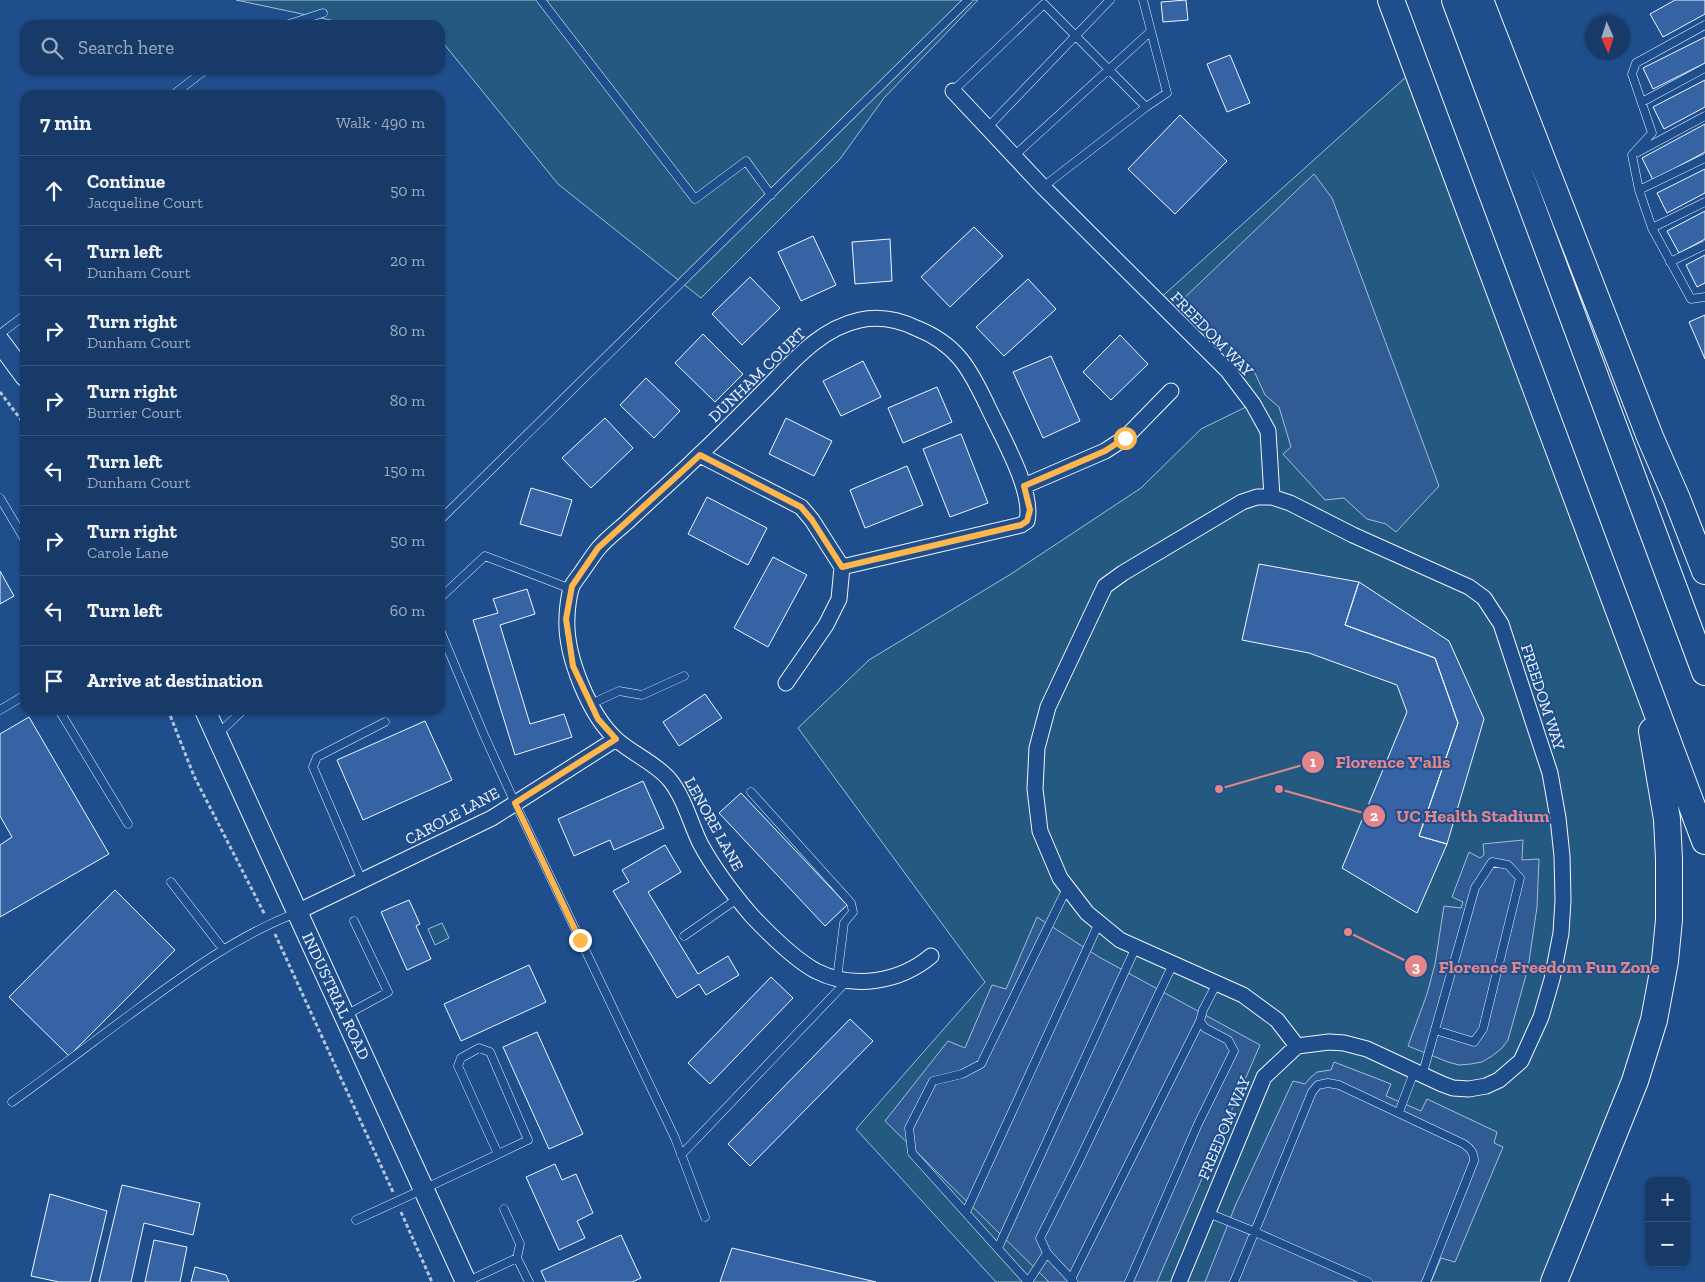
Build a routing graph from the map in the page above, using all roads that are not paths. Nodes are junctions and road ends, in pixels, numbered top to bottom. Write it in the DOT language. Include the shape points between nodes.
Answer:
graph roads {
  1 [pos="541,0"];
  2 [pos="968,0"];
  3 [pos="1110,0"];
  4 [pos="1143,0"];
  5 [pos="1391,0"];
  6 [pos="1455,0"];
  7 [pos="1480,0"];
  8 [pos="323,13"];
  9 [pos="301,20"];
  10 [pos="1705,25"];
  11 [pos="1151,31"];
  12 [pos="1075,36"];
  13 [pos="1705,68"];
  14 [pos="1108,69"];
  15 [pos="199,75"];
  16 [pos="179,90"];
  17 [pos="953,91"];
  18 [pos="1642,102"];
  19 [pos="1146,107"];
  20 [pos="1705,116"];
  21 [pos="988,128"];
  22 [pos="1632,155"];
  23 [pos="1014,156"];
  24 [pos="1705,158"];
  25 [pos="1043,187"];
  26 [pos="1639,190"];
  27 [pos="771,195"];
  28 [pos="1705,202"];
  29 [pos="1652,228"];
  30 [pos="1705,245"];
  31 [pos="1670,262"];
  32 [pos="1705,297"];
  33 [pos="20,319"];
  34 [pos="0,334"];
  35 [pos="0,342"];
  36 [pos="20,369"];
  37 [pos="1171,391"];
  38 [pos="700,455"];
  39 [pos="1024,486"];
  40 [pos="1272,497"];
  41 [pos="0,498"];
  42 [pos="445,515"];
  43 [pos="20,532"];
  44 [pos="842,567"];
  45 [pos="1705,572"];
  46 [pos="572,589"];
  47 [pos="445,593"];
  48 [pos="445,642"];
  49 [pos="1642,671"];
  50 [pos="1705,672"];
  51 [pos="684,676"];
  52 [pos="786,683"];
  53 [pos="20,698"];
  54 [pos="591,704"];
  55 [pos="0,710"];
  56 [pos="62,715"];
  57 [pos="207,715"];
  58 [pos="238,715"];
  59 [pos="385,722"];
  60 [pos="216,735"];
  61 [pos="616,739"];
  62 [pos="751,792"];
  63 [pos="515,803"];
  64 [pos="128,824"];
  65 [pos="1705,841"];
  66 [pos="362,881"];
  67 [pos="171,882"];
  68 [pos="1067,888"];
  69 [pos="737,899"];
  70 [pos="297,912"];
  71 [pos="354,921"];
  72 [pos="1099,923"];
  73 [pos="684,936"];
  74 [pos="1136,947"];
  75 [pos="223,949"];
  76 [pos="932,956"];
  77 [pos="1174,964"];
  78 [pos="843,979"];
  79 [pos="1218,984"];
  80 [pos="346,1016"];
  81 [pos="1200,1021"];
  82 [pos="1435,1030"];
  83 [pos="1297,1046"];
  84 [pos="1418,1074"];
  85 [pos="12,1102"];
  86 [pos="1399,1112"];
  87 [pos="498,1154"];
  88 [pos="681,1155"];
  89 [pos="423,1189"];
  90 [pos="504,1209"];
  91 [pos="966,1212"];
  92 [pos="1208,1213"];
  93 [pos="705,1217"];
  94 [pos="356,1220"];
  95 [pos="1255,1232"];
  96 [pos="998,1248"];
  97 [pos="1048,1253"];
  98 [pos="517,1258"];
  99 [pos="1072,1280"];
  100 [pos="466,1282"];
  101 [pos="529,1282"];
  102 [pos="1129,1282"];
  103 [pos="1179,1282"];
  104 [pos="1234,1282"];
  105 [pos="1368,1282"];
  106 [pos="1426,1282"];
  107 [pos="1554,1282"];
  1 -- 27 [label="lane" via="695,199 746,161"];
  2 -- 27 [label="lane"];
  3 -- 12 [label="lane"];
  4 -- 11 [label="lane"];
  5 -- 49 [label="highway"];
  6 -- 50 [label="highway"];
  7 -- 45 [label="highway"];
  8 -- 9 [label="lane"];
  10 -- 18 [label="lane" via="1636,63 1632,74"];
  11 -- 14 [label="lane"];
  11 -- 19 [label="lane" via="1167,93"];
  12 -- 14 [label="lane"];
  12 -- 17 [label="lane" via="1044,4"];
  12 -- 21 [label="lane"];
  13 -- 18 [label="lane"];
  14 -- 19 [label="lane"];
  14 -- 23 [label="lane"];
  15 -- 16 [label="lane"];
  17 -- 21 [label="street, FREEDOM WAY"];
  18 -- 22 [label="lane" via="1652,133"];
  19 -- 25 [label="lane"];
  20 -- 22 [label="lane"];
  21 -- 23 [label="street, FREEDOM WAY"];
  22 -- 26 [label="lane"];
  23 -- 25 [label="street, FREEDOM WAY"];
  24 -- 26 [label="lane"];
  25 -- 40 [label="street, FREEDOM WAY" via="1228,372 1253,404 1268,431"];
  26 -- 29 [label="lane"];
  27 -- 42 [label="lane"];
  28 -- 29 [label="lane"];
  29 -- 31 [label="lane"];
  30 -- 31 [label="lane"];
  31 -- 32 [label="lane" via="1691,299"];
  33 -- 34 [label="lane"];
  35 -- 36 [label="main road"];
  37 -- 39 [label="street" via="1125,438 1105,451"];
  38 -- 39 [label="street, DUNHAM COURT" via="823,336 843,325 882,319 904,322 924,331 963,360 976,381"];
  38 -- 44 [label="street" via="801,507"];
  38 -- 46 [label="street, DUNHAM COURT" via="598,548"];
  39 -- 44 [label="street, DUNHAM COURT" via="1030,510 1027,521 1021,525"];
  40 -- 68 [label="street" via="1242,502 1105,586 1048,707 1037,748 1034,790 1040,831"];
  40 -- 84 [label="street, FREEDOM WAY" via="1469,588 1484,598 1501,624 1550,773 1562,856 1563,900 1561,933 1541,1017 1521,1061 1499,1080 1486,1086 1453,1088"];
  41 -- 43 [label="lane"];
  44 -- 52 [label="street" via="839,599 826,625"];
  46 -- 47 [label="lane" via="485,556"];
  46 -- 54 [label="street, DUNHAM COURT" via="566,619 573,666"];
  48 -- 63 [label="lane"];
  49 -- 65 [label="highway"];
  49 -- 107 [label="highway" via="1667,819 1670,895 1665,961 1654,1020 1636,1081"];
  51 -- 54 [label="lane" via="642,695 619,691"];
  53 -- 55 [label="lane"];
  54 -- 61 [label="street, DUNHAM COURT" via="598,719"];
  56 -- 64 [label="lane"];
  57 -- 60 [label="main road, INDUSTRIAL ROAD"];
  58 -- 60 [label="lane"];
  59 -- 66 [label="lane" via="317,758 313,767"];
  60 -- 70 [label="main road, INDUSTRIAL ROAD"];
  61 -- 63 [label="street, CAROLE LANE"];
  61 -- 69 [label="street, LENORE LANE" via="670,780 701,844"];
  62 -- 78 [label="lane" via="851,903 853,912 844,923"];
  63 -- 66 [label="street, CAROLE LANE" via="492,818"];
  63 -- 88 [label="lane"];
  66 -- 70 [label="street, CAROLE LANE"];
  67 -- 75 [label="lane"];
  68 -- 72 [label="street"];
  68 -- 91 [label="lane" via="981,1064 962,1074 933,1081 909,1128 912,1153"];
  69 -- 73 [label="lane"];
  69 -- 78 [label="street, LENORE LANE" via="783,947 815,970"];
  70 -- 75 [label="lane" via="269,923"];
  70 -- 80 [label="main road, INDUSTRIAL ROAD"];
  71 -- 80 [label="lane" via="388,992"];
  72 -- 74 [label="street" via="1120,940"];
  72 -- 91 [label="lane"];
  74 -- 77 [label="street"];
  74 -- 96 [label="lane"];
  75 -- 85 [label="lane"];
  76 -- 78 [label="street, LENORE LANE" via="898,976 877,980"];
  77 -- 79 [label="street"];
  77 -- 97 [label="lane" via="1040,1238"];
  78 -- 88 [label="lane"];
  79 -- 81 [label="lane" via="1202,1010"];
  79 -- 83 [label="street" via="1243,995 1277,1020"];
  80 -- 89 [label="main road, INDUSTRIAL ROAD"];
  81 -- 99 [label="lane"];
  81 -- 102 [label="lane" via="1205,1028 1228,1040 1234,1051 1198,1124"];
  82 -- 82 [label="lane" via="1475,888 1492,862 1508,865 1520,878 1483,1029 1474,1042"];
  82 -- 84 [label="lane"];
  83 -- 84 [label="street, FREEDOM WAY" via="1344,1043 1367,1049"];
  83 -- 92 [label="street, FREEDOM WAY" via="1264,1077"];
  84 -- 86 [label="lane"];
  86 -- 95 [label="lane" via="1339,1085 1318,1085 1312,1092"];
  86 -- 106 [label="lane" via="1464,1144 1474,1155"];
  87 -- 87 [label="lane" via="458,1066 461,1058 479,1048 490,1052 528,1140"];
  87 -- 89 [label="lane"];
  88 -- 93 [label="lane"];
  89 -- 94 [label="lane"];
  89 -- 100 [label="main road, INDUSTRIAL ROAD"];
  90 -- 98 [label="lane" via="520,1244"];
  91 -- 96 [label="lane"];
  92 -- 95 [label="lane"];
  92 -- 103 [label="street, FREEDOM WAY"];
  95 -- 104 [label="lane"];
  95 -- 105 [label="lane"];
  96 -- 97 [label="lane" via="1028,1282"];
  97 -- 99 [label="lane"];
  98 -- 100 [label="lane"];
  98 -- 101 [label="lane"];
}
